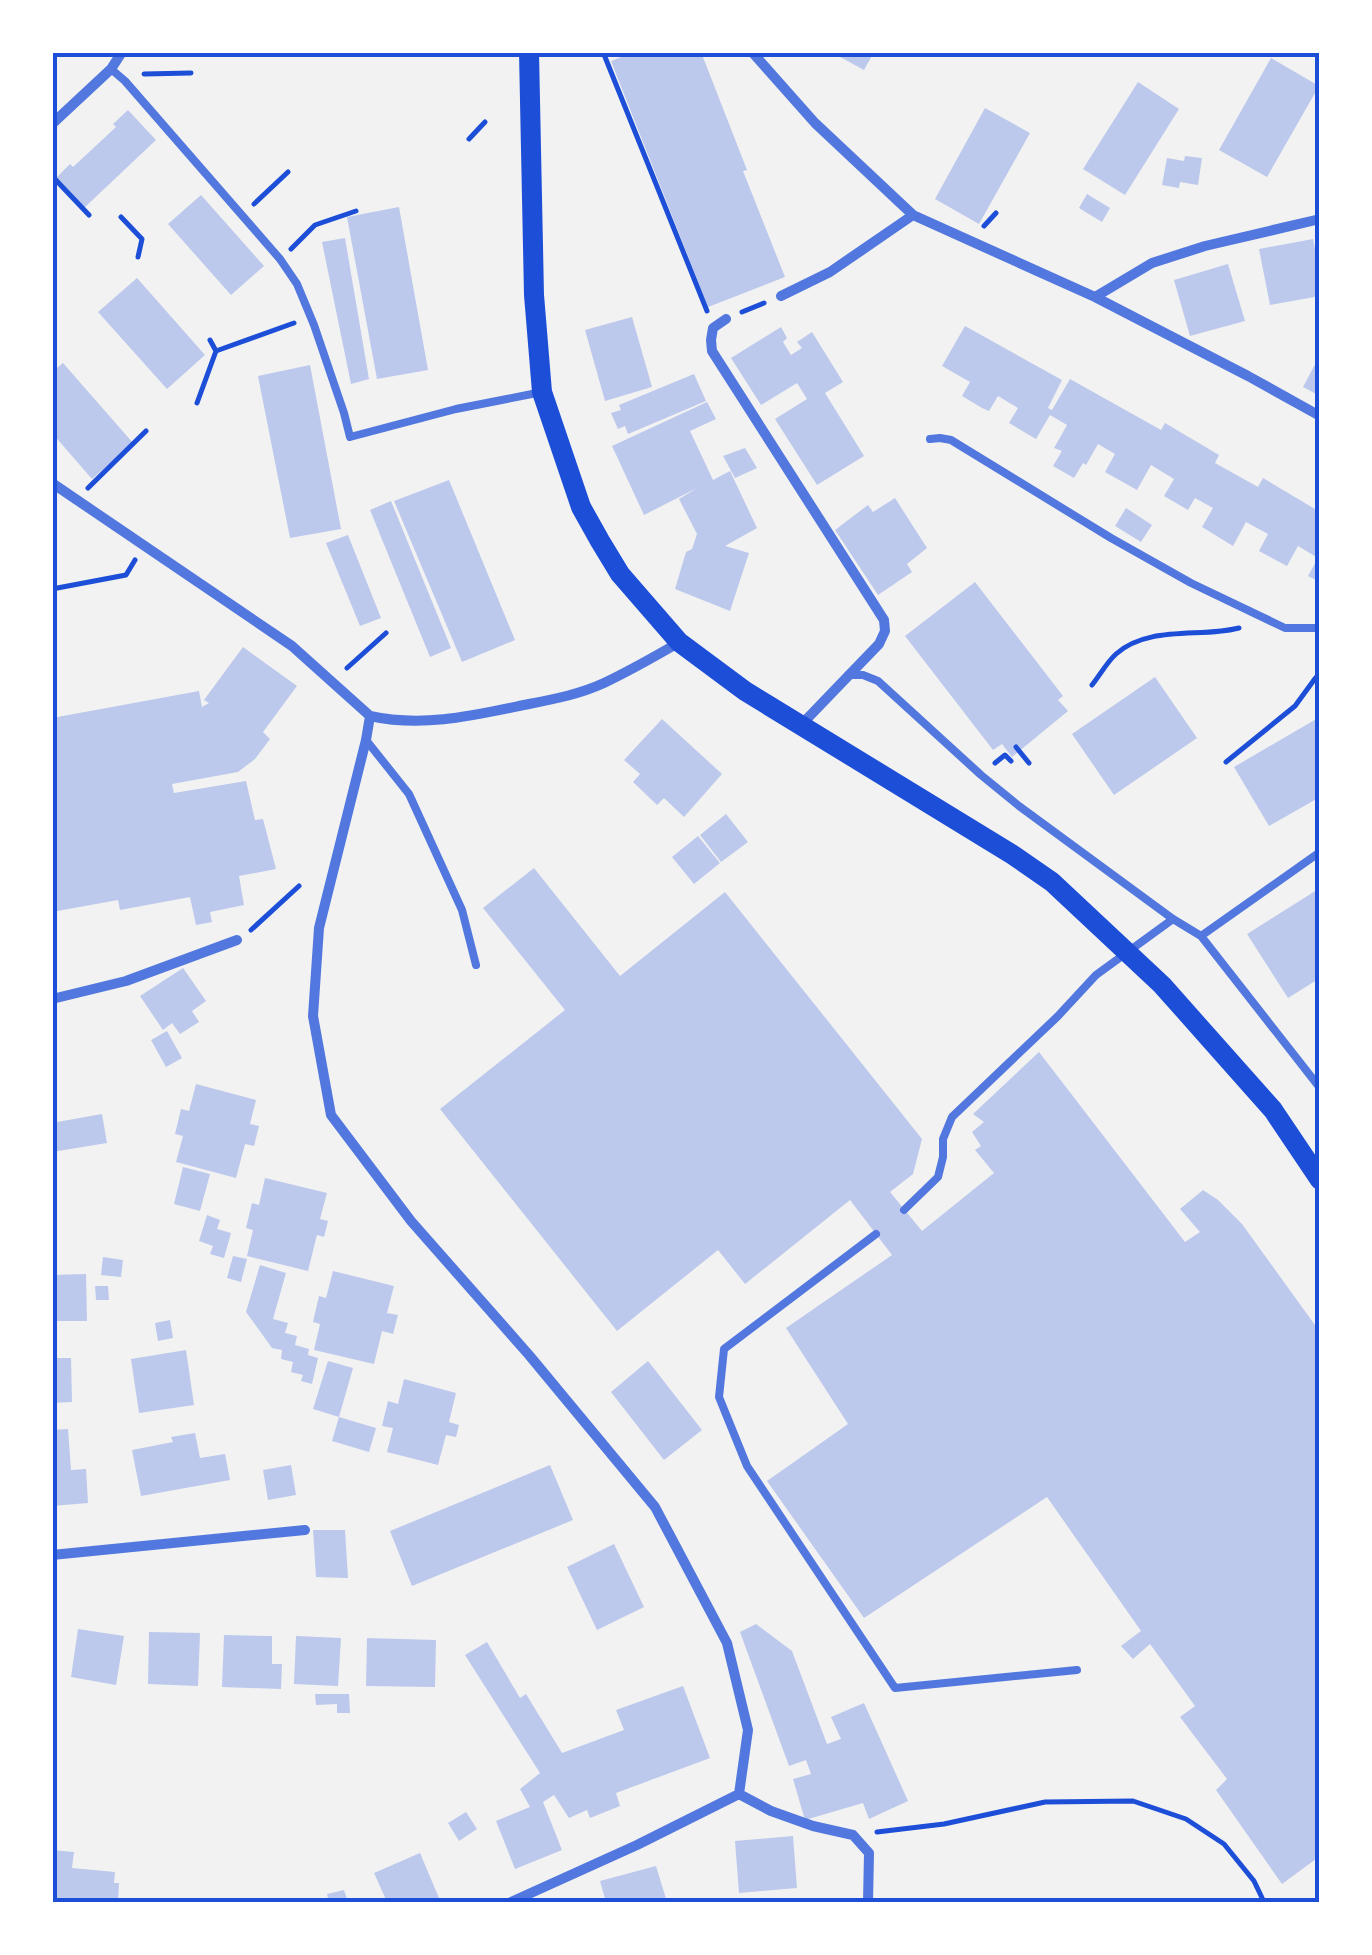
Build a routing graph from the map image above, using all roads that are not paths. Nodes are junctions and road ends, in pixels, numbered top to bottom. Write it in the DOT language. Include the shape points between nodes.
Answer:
graph roads {
  1 [pos="122,52"];
  2 [pos="529,52"];
  3 [pos="752,52"];
  4 [pos="111,69"];
  5 [pos="52,124"];
  6 [pos="913,215"];
  7 [pos="1320,219"];
  8 [pos="781,296"];
  9 [pos="1095,297"];
  10 [pos="726,318"];
  11 [pos="542,392"];
  12 [pos="1320,416"];
  13 [pos="930,439"];
  14 [pos="52,483"];
  15 [pos="1320,628"];
  16 [pos="679,642"];
  17 [pos="848,675"];
  18 [pos="370,716"];
  19 [pos="800,726"];
  20 [pos="366,740"];
  21 [pos="1320,852"];
  22 [pos="1173,919"];
  23 [pos="1201,936"];
  24 [pos="237,940"];
  25 [pos="1127,951"];
  26 [pos="476,965"];
  27 [pos="52,1000"];
  28 [pos="1320,1088"];
  29 [pos="1320,1180"];
  30 [pos="904,1210"];
  31 [pos="876,1234"];
  32 [pos="305,1530"];
  33 [pos="52,1555"];
  34 [pos="1076,1670"];
  35 [pos="739,1794"];
  36 [pos="511,1902"];
  37 [pos="868,1902"];
  1 -- 4 [label="street"];
  2 -- 11 [label="main road"];
  3 -- 6 [label="street" via="815,123"];
  4 -- 5 [label="street"];
  4 -- 11 [label="lane" via="297,284 350,437"];
  6 -- 8 [label="street" via="830,272"];
  6 -- 9 [label="street"];
  7 -- 9 [label="street" via="1152,262"];
  9 -- 12 [label="street"];
  10 -- 17 [label="street" via="714,328 712,351 884,620 879,644"];
  11 -- 16 [label="main road" via="581,507 620,574"];
  13 -- 15 [label="lane" via="952,440 1111,538 1262,618 1285,628"];
  14 -- 18 [label="street" via="292,646"];
  16 -- 18 [label="street" via="572,695 426,722"];
  16 -- 19 [label="main road"];
  17 -- 19 [label="street"];
  17 -- 22 [label="lane" via="878,680 980,775"];
  18 -- 20 [label="street"];
  19 -- 25 [label="main road" via="1013,855"];
  20 -- 26 [label="lane" via="409,794 462,910"];
  20 -- 35 [label="street" via="318,928 313,1016 331,1114 411,1220 654,1506 726,1643 748,1730"];
  21 -- 23 [label="lane"];
  22 -- 23 [label="lane"];
  22 -- 25 [label="lane"];
  23 -- 28 [label="lane"];
  24 -- 27 [label="street"];
  25 -- 29 [label="main road" via="1273,1110"];
  25 -- 30 [label="lane" via="952,1116 938,1177"];
  31 -- 34 [label="lane" via="724,1348 719,1397 747,1466 896,1688"];
  32 -- 33 [label="street"];
  35 -- 36 [label="street"];
  35 -- 37 [label="street" via="813,1826 854,1835 869,1853"];
}
